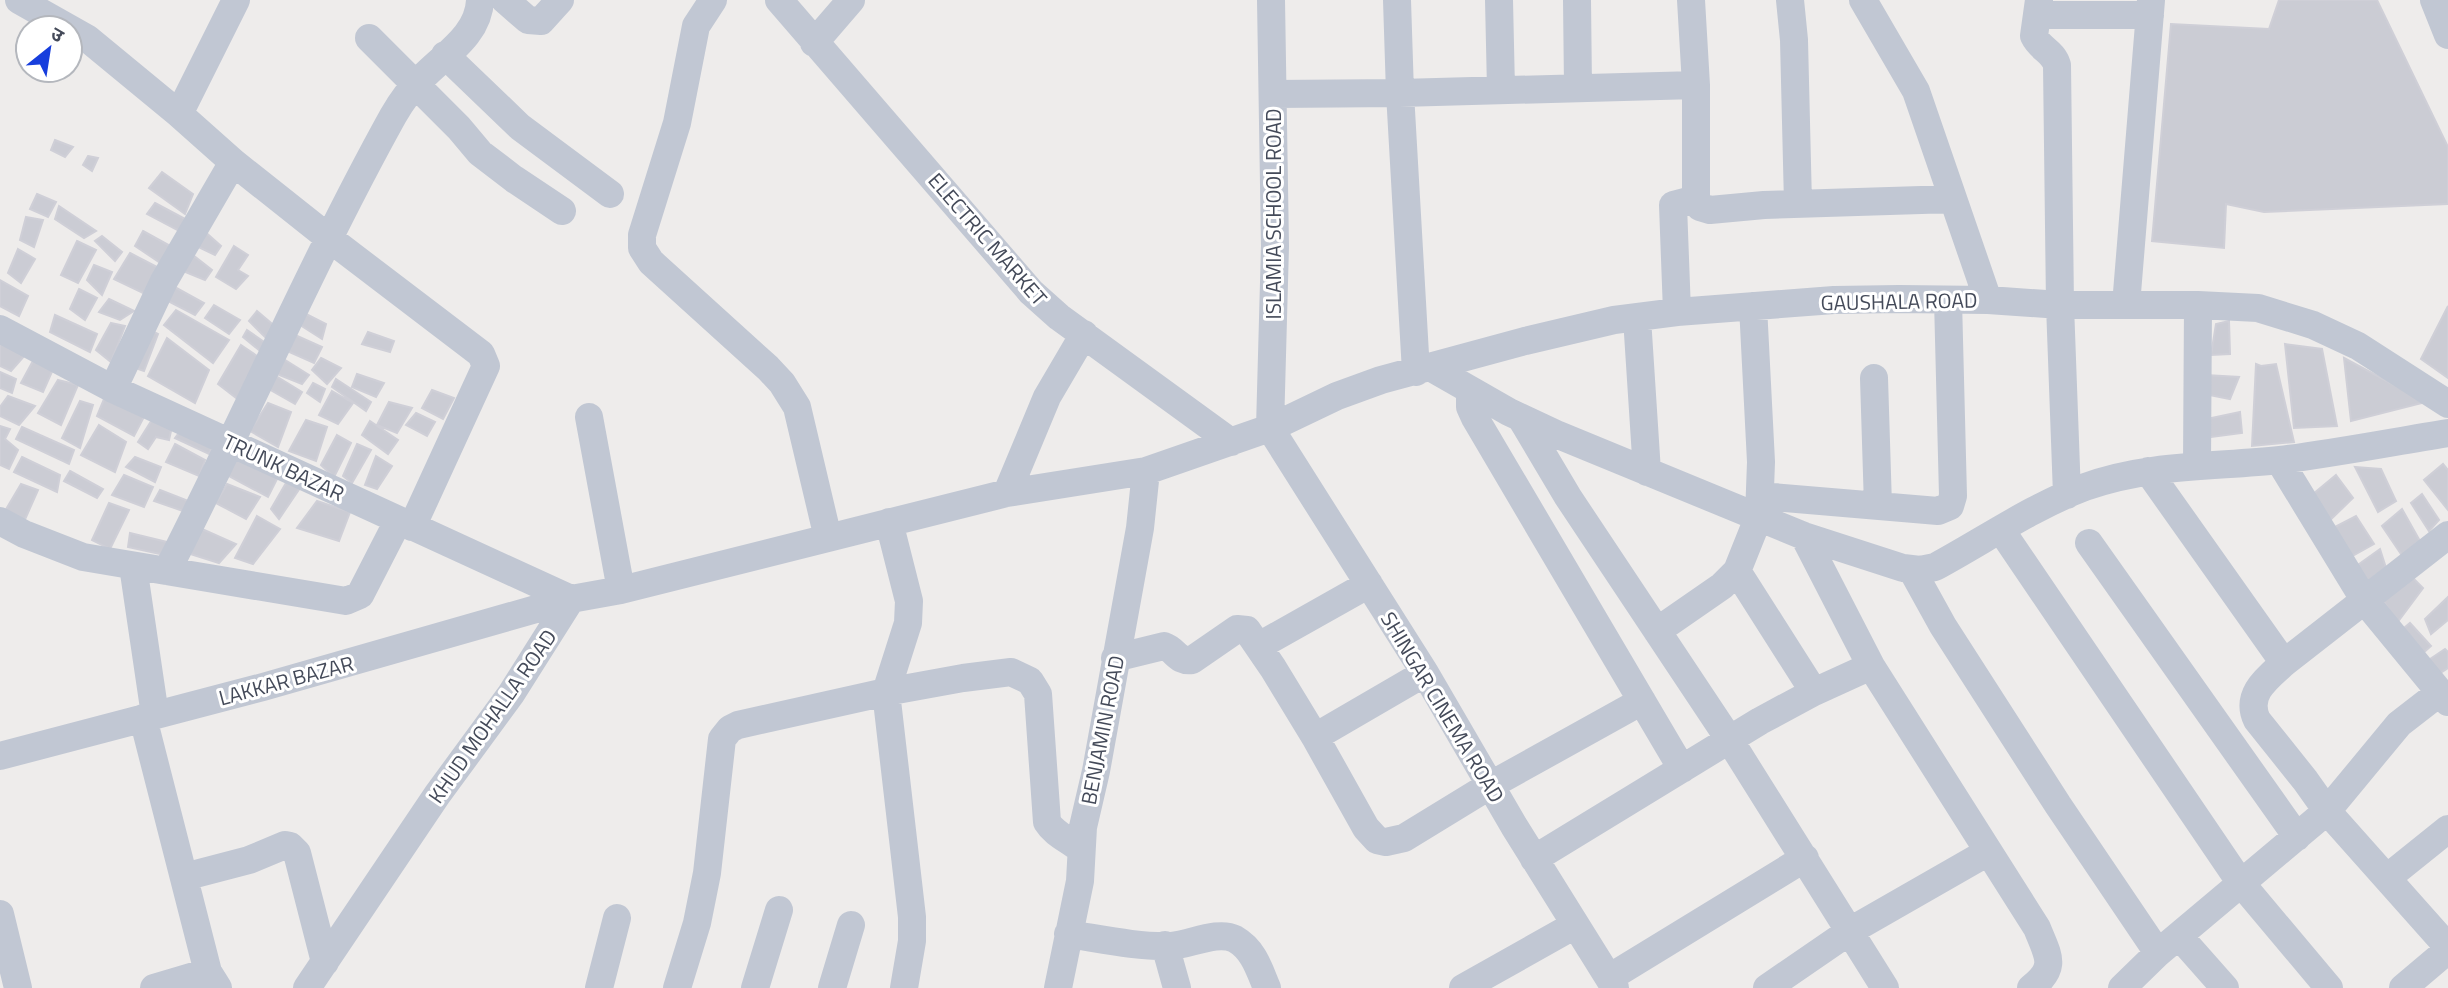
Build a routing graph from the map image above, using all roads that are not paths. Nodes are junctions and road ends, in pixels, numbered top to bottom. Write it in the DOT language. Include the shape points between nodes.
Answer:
graph roads {
  1 [pos="19,0"];
  2 [pos="236,0"];
  3 [pos="559,0"];
  4 [pos="713,0"];
  5 [pos="779,0"];
  6 [pos="851,0"];
  7 [pos="1271,0"];
  8 [pos="1397,0"];
  9 [pos="1499,0"];
  10 [pos="1577,0"];
  11 [pos="1691,0"];
  12 [pos="1790,0"];
  13 [pos="1863,0"];
  14 [pos="2434,0"];
  15 [pos="489,2"];
  16 [pos="2038,8"];
  17 [pos="2150,8"];
  18 [pos="2448,35"];
  19 [pos="369,38"];
  20 [pos="814,43"];
  21 [pos="445,55"];
  22 [pos="415,85"];
  23 [pos="1696,85"];
  24 [pos="1578,87"];
  25 [pos="1501,89"];
  26 [pos="1400,93"];
  27 [pos="1273,94"];
  28 [pos="179,114"];
  29 [pos="233,162"];
  30 [pos="610,194"];
  31 [pos="1696,199"];
  32 [pos="1953,199"];
  33 [pos="1798,204"];
  34 [pos="562,211"];
  35 [pos="330,239"];
  36 [pos="1948,300"];
  37 [pos="1988,300"];
  38 [pos="2060,305"];
  39 [pos="2126,305"];
  40 [pos="2198,305"];
  41 [pos="1753,306"];
  42 [pos="1677,312"];
  43 [pos="1637,318"];
  44 [pos="0,329"];
  45 [pos="1084,334"];
  46 [pos="1424,370"];
  47 [pos="1874,378"];
  48 [pos="113,388"];
  49 [pos="1470,391"];
  50 [pos="2448,404"];
  51 [pos="589,417"];
  52 [pos="1521,418"];
  53 [pos="1270,428"];
  54 [pos="2448,433"];
  55 [pos="232,443"];
  56 [pos="1231,443"];
  57 [pos="2279,460"];
  58 [pos="2197,464"];
  59 [pos="1146,471"];
  60 [pos="2148,471"];
  61 [pos="1647,472"];
  62 [pos="1007,493"];
  63 [pos="2067,495"];
  64 [pos="1760,506"];
  65 [pos="1878,506"];
  66 [pos="0,521"];
  67 [pos="889,522"];
  68 [pos="405,524"];
  69 [pos="2001,530"];
  70 [pos="1804,536"];
  71 [pos="828,538"];
  72 [pos="2090,543"];
  73 [pos="2445,546"];
  74 [pos="133,565"];
  75 [pos="1912,570"];
  76 [pos="167,571"];
  77 [pos="1737,571"];
  78 [pos="1369,584"];
  79 [pos="621,590"];
  80 [pos="571,599"];
  81 [pos="2364,601"];
  82 [pos="1657,631"];
  83 [pos="1259,646"];
  84 [pos="1115,658"];
  85 [pos="2284,663"];
  86 [pos="1871,666"];
  87 [pos="1425,673"];
  88 [pos="886,692"];
  89 [pos="1814,692"];
  90 [pos="2444,697"];
  91 [pos="1642,701"];
  92 [pos="149,717"];
  93 [pos="1315,737"];
  94 [pos="1729,739"];
  95 [pos="0,756"];
  96 [pos="1682,769"];
  97 [pos="1489,786"];
  98 [pos="2327,811"];
  99 [pos="2448,829"];
  100 [pos="2297,837"];
  101 [pos="1081,850"];
  102 [pos="1989,852"];
  103 [pos="1805,858"];
  104 [pos="1534,859"];
  105 [pos="184,877"];
  106 [pos="2387,878"];
  107 [pos="2240,883"];
  108 [pos="779,910"];
  109 [pos="0,914"];
  110 [pos="617,918"];
  111 [pos="851,925"];
  112 [pos="1575,925"];
  113 [pos="1850,931"];
  114 [pos="1068,934"];
  115 [pos="1165,945"];
  116 [pos="2169,945"];
  117 [pos="2448,949"];
  118 [pos="213,980"];
  119 [pos="317,980"];
  120 [pos="1612,983"];
  121 [pos="18,988"];
  122 [pos="154,988"];
  123 [pos="599,988"];
  124 [pos="677,988"];
  125 [pos="755,988"];
  126 [pos="832,988"];
  127 [pos="904,988"];
  128 [pos="1058,988"];
  129 [pos="1177,988"];
  130 [pos="1267,988"];
  131 [pos="1463,988"];
  132 [pos="1767,988"];
  133 [pos="1885,988"];
  134 [pos="2031,988"];
  135 [pos="2122,988"];
  136 [pos="2225,988"];
  137 [pos="2329,988"];
  138 [pos="2403,988"];
  1 -- 28 [label="street" via="88,39"];
  2 -- 28 [label="street"];
  3 -- 15 [label="street" via="541,21 528,20"];
  4 -- 71 [label="street" via="696,26 677,123 642,235 642,248 651,262 768,368 791,396"];
  5 -- 20 [label="street, ELECTRIC MARKET"];
  6 -- 20 [label="street"];
  7 -- 27 [label="street, ISLAMIA SCHOOL ROAD"];
  8 -- 26 [label="street"];
  9 -- 25 [label="street"];
  10 -- 24 [label="street"];
  11 -- 23 [label="street"];
  12 -- 33 [label="street"];
  13 -- 32 [label="street" via="1916,91"];
  14 -- 18 [label="street"];
  15 -- 21 [label="street"];
  16 -- 17 [label="street"];
  16 -- 38 [label="street" via="2034,36 2057,65"];
  17 -- 39 [label="street"];
  19 -- 22 [label="street"];
  20 -- 45 [label="street, ELECTRIC MARKET" via="1031,292"];
  21 -- 22 [label="street"];
  21 -- 30 [label="street" via="520,127"];
  22 -- 34 [label="street" via="480,153"];
  22 -- 35 [label="street" via="393,117"];
  23 -- 24 [label="street"];
  23 -- 31 [label="street"];
  24 -- 25 [label="street"];
  25 -- 26 [label="street"];
  26 -- 27 [label="street"];
  26 -- 46 [label="street"];
  27 -- 53 [label="street, ISLAMIA SCHOOL ROAD"];
  28 -- 29 [label="street"];
  29 -- 35 [label="street"];
  29 -- 48 [label="street" via="164,281"];
  31 -- 33 [label="street" via="1700,207 1710,210"];
  31 -- 42 [label="street" via="1672,205"];
  32 -- 33 [label="street"];
  32 -- 37 [label="street"];
  35 -- 55 [label="street"];
  35 -- 68 [label="street" via="485,359 486,366"];
  36 -- 37 [label="street, GAUSHALA ROAD"];
  36 -- 41 [label="street, GAUSHALA ROAD" via="1834,300"];
  36 -- 65 [label="street" via="1952,503 1938,511"];
  37 -- 38 [label="street, GAUSHALA ROAD"];
  38 -- 39 [label="street, GAUSHALA ROAD"];
  38 -- 63 [label="street"];
  39 -- 40 [label="street, GAUSHALA ROAD"];
  40 -- 50 [label="street, GAUSHALA ROAD" via="2258,309 2313,325 2358,346"];
  40 -- 58 [label="street"];
  41 -- 42 [label="street, GAUSHALA ROAD"];
  41 -- 64 [label="street"];
  42 -- 43 [label="street, GAUSHALA ROAD"];
  43 -- 46 [label="street, GAUSHALA ROAD" via="1538,338"];
  43 -- 61 [label="street"];
  44 -- 48 [label="street, TRUNK BAZAR"];
  45 -- 56 [label="street, ELECTRIC MARKET"];
  45 -- 62 [label="street" via="1047,397"];
  46 -- 49 [label="street"];
  46 -- 53 [label="street, GAUSHALA ROAD" via="1337,396"];
  47 -- 65 [label="street"];
  48 -- 55 [label="street, TRUNK BAZAR"];
  49 -- 52 [label="street"];
  49 -- 91 [label="street" via="1475,418"];
  51 -- 79 [label="street"];
  52 -- 61 [label="street"];
  52 -- 82 [label="street"];
  53 -- 56 [label="street, GAUSHALA ROAD"];
  53 -- 78 [label="street, SHINGAR CINEMA ROAD"];
  54 -- 57 [label="street"];
  55 -- 68 [label="street, TRUNK BAZAR"];
  55 -- 76 [label="street"];
  56 -- 59 [label="street, GAUSHALA ROAD"];
  57 -- 58 [label="street"];
  57 -- 81 [label="street"];
  58 -- 60 [label="street"];
  59 -- 62 [label="street, GAUSHALA ROAD"];
  59 -- 84 [label="street, BENJAMIN ROAD"];
  60 -- 63 [label="street"];
  60 -- 85 [label="street"];
  61 -- 64 [label="street"];
  62 -- 67 [label="street, GAUSHALA ROAD"];
  63 -- 69 [label="street"];
  64 -- 65 [label="street"];
  64 -- 70 [label="street"];
  64 -- 77 [label="street"];
  66 -- 74 [label="street" via="83,557"];
  67 -- 71 [label="street, GAUSHALA ROAD"];
  67 -- 88 [label="street" via="908,591 909,613"];
  68 -- 76 [label="street" via="360,595 346,601"];
  68 -- 80 [label="street, TRUNK BAZAR"];
  69 -- 75 [label="street" via="1935,567"];
  69 -- 107 [label="street"];
  70 -- 75 [label="street"];
  70 -- 86 [label="street"];
  71 -- 79 [label="street, GAUSHALA ROAD"];
  72 -- 100 [label="street"];
  73 -- 81 [label="street"];
  74 -- 76 [label="street"];
  74 -- 92 [label="street"];
  75 -- 116 [label="street" via="2058,805"];
  77 -- 82 [label="street"];
  77 -- 89 [label="street"];
  78 -- 83 [label="street"];
  78 -- 87 [label="street, SHINGAR CINEMA ROAD"];
  79 -- 80 [label="street"];
  80 -- 92 [label="street, LAKKAR BAZAR"];
  80 -- 119 [label="street, KHUD MOHALLA ROAD"];
  81 -- 85 [label="street"];
  81 -- 90 [label="street"];
  82 -- 94 [label="street"];
  83 -- 84 [label="street" via="1243,628 1192,660 1179,659 1164,646"];
  83 -- 93 [label="street"];
  84 -- 101 [label="street, BENJAMIN ROAD"];
  85 -- 98 [label="street" via="2263,683 2252,709"];
  86 -- 89 [label="street"];
  86 -- 102 [label="street"];
  87 -- 93 [label="street"];
  87 -- 97 [label="street, SHINGAR CINEMA ROAD"];
  88 -- 101 [label="street" via="1011,672 1030,681 1038,694 1047,822"];
  88 -- 124 [label="street" via="738,725 725,734 703,895"];
  88 -- 127 [label="street" via="912,917"];
  89 -- 94 [label="street"];
  90 -- 98 [label="street" via="2399,724"];
  91 -- 96 [label="street"];
  91 -- 97 [label="street"];
  92 -- 95 [label="street, LAKKAR BAZAR"];
  92 -- 105 [label="street"];
  93 -- 97 [label="street" via="1377,841 1404,838"];
  94 -- 96 [label="street"];
  94 -- 103 [label="street"];
  96 -- 104 [label="street"];
  97 -- 104 [label="street, SHINGAR CINEMA ROAD"];
  98 -- 100 [label="street"];
  98 -- 106 [label="street"];
  99 -- 106 [label="street"];
  100 -- 107 [label="street"];
  101 -- 114 [label="street, BENJAMIN ROAD" via="1080,881"];
  102 -- 113 [label="street"];
  102 -- 134 [label="street" via="2037,928 2049,957 2047,975"];
  103 -- 113 [label="street"];
  103 -- 120 [label="street"];
  104 -- 112 [label="street, SHINGAR CINEMA ROAD"];
  105 -- 118 [label="street"];
  105 -- 119 [label="street" via="290,846 297,853"];
  106 -- 117 [label="street"];
  107 -- 116 [label="street"];
  107 -- 137 [label="street"];
  108 -- 125 [label="street"];
  109 -- 121 [label="street"];
  110 -- 123 [label="street"];
  111 -- 126 [label="street"];
  112 -- 120 [label="street, SHINGAR CINEMA ROAD"];
  112 -- 131 [label="street"];
  113 -- 132 [label="street"];
  113 -- 133 [label="street"];
  114 -- 115 [label="street"];
  114 -- 128 [label="street, BENJAMIN ROAD"];
  115 -- 129 [label="street"];
  115 -- 130 [label="street" via="1232,937 1254,956"];
  116 -- 135 [label="street"];
  116 -- 136 [label="street"];
  117 -- 138 [label="street"];
  118 -- 122 [label="street"];
}
